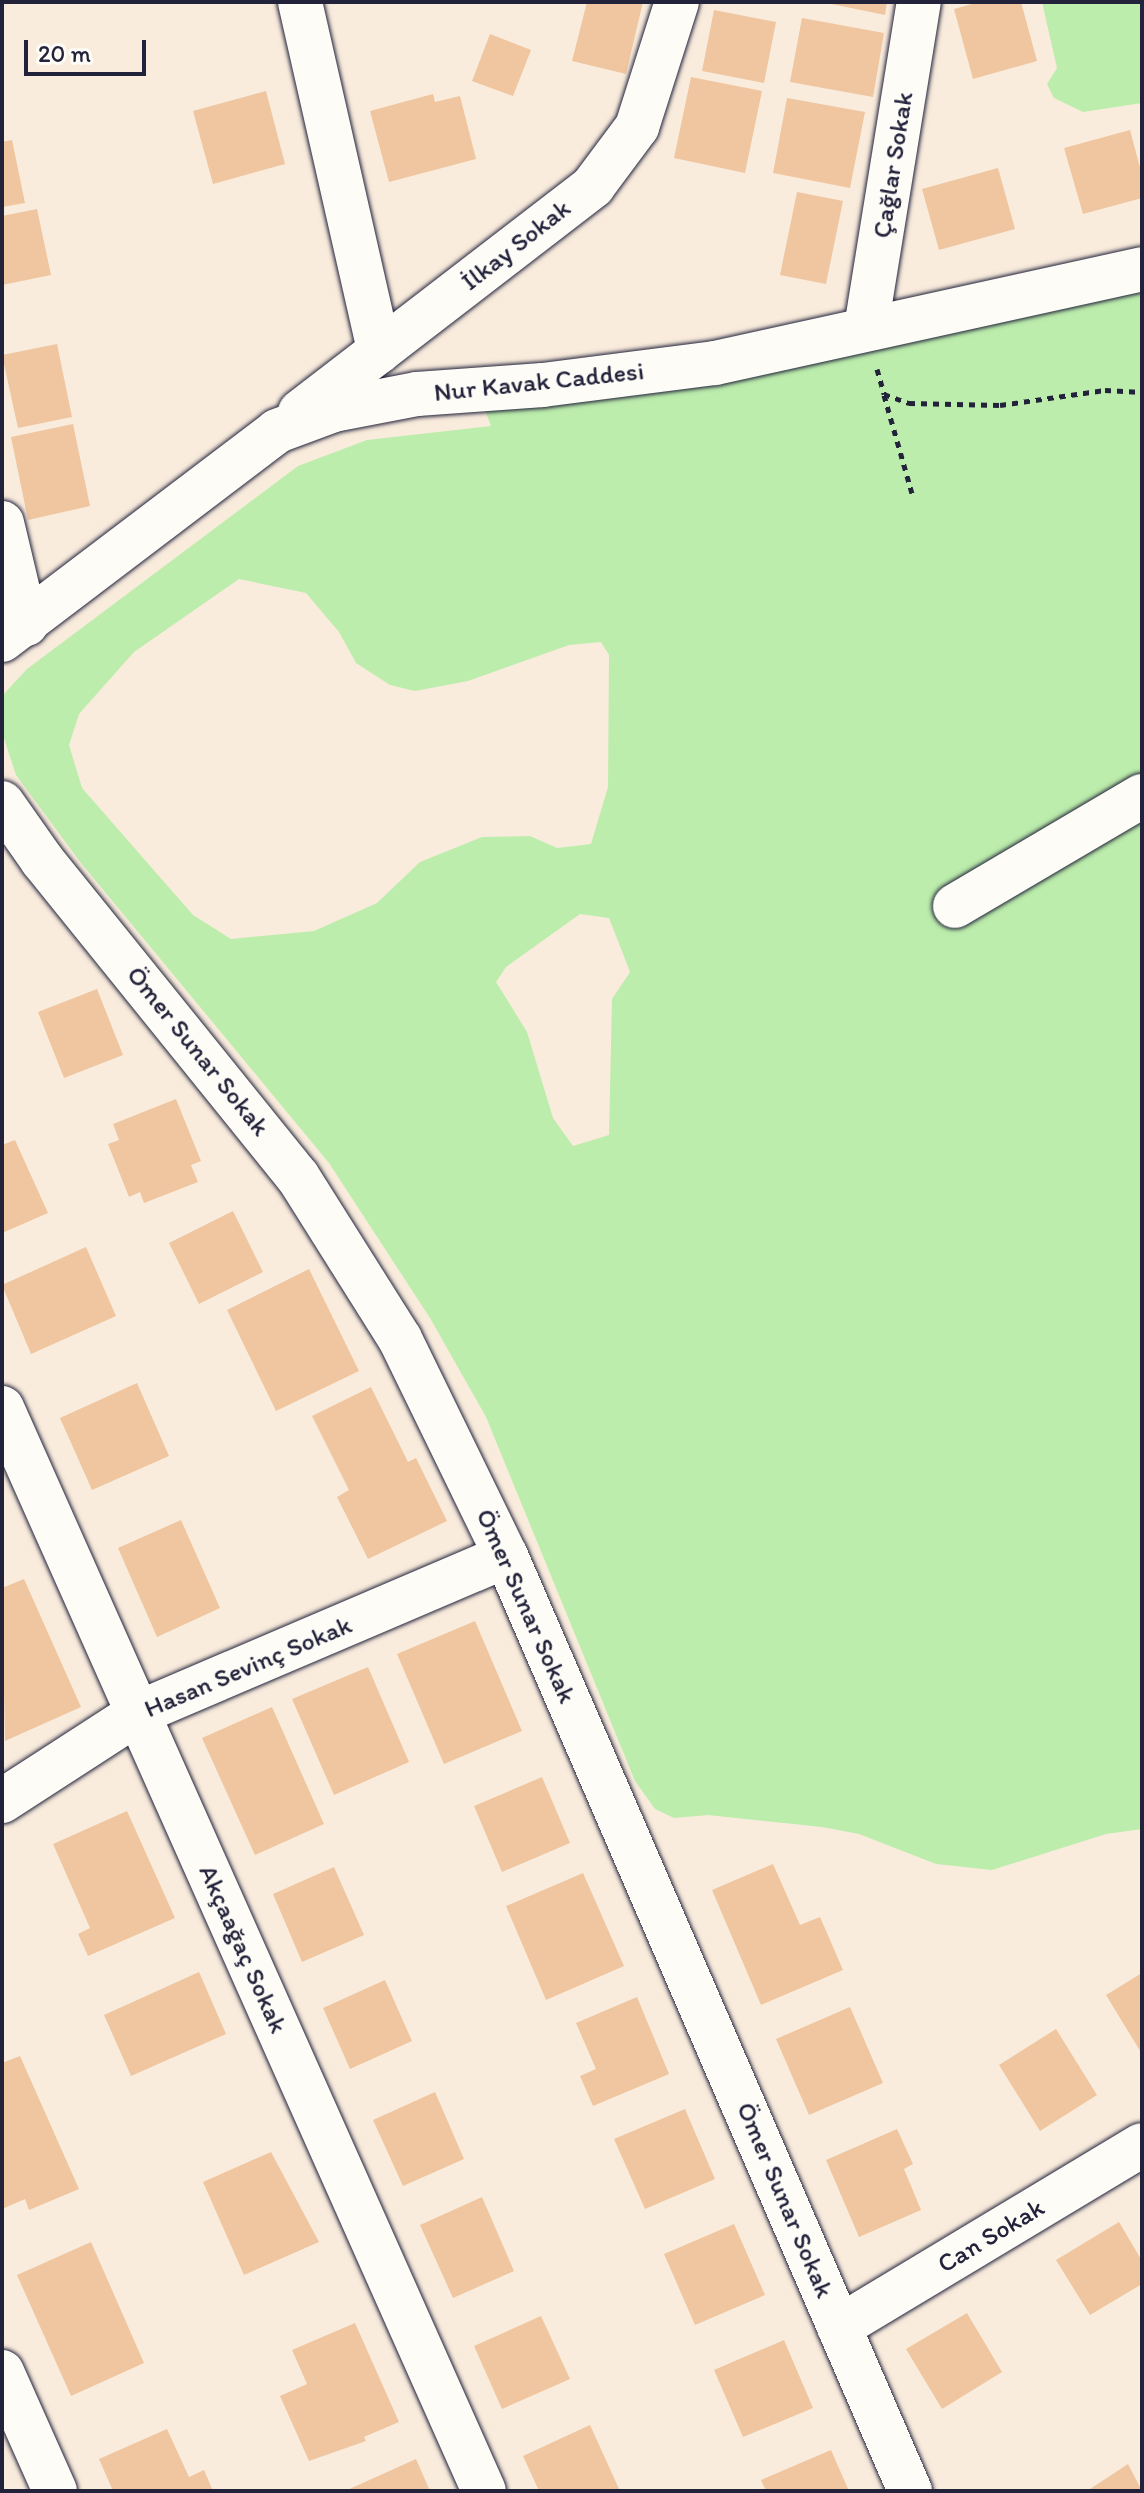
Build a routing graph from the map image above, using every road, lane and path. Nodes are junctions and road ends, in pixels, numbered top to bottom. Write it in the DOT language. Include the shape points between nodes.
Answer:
graph roads {
  1 [pos="300,2"];
  2 [pos="677,2"];
  3 [pos="919,2"];
  4 [pos="1142,269"];
  5 [pos="866,328"];
  6 [pos="379,351"];
  7 [pos="1142,392"];
  8 [pos="884,394"];
  9 [pos="277,431"];
  10 [pos="912,493"];
  11 [pos="2,523"];
  12 [pos="14,632"];
  13 [pos="1142,796"];
  14 [pos="2,803"];
  15 [pos="955,906"];
  16 [pos="2,1408"];
  17 [pos="506,1556"];
  18 [pos="138,1713"];
  19 [pos="2,1801"];
  20 [pos="1142,2145"];
  21 [pos="839,2327"];
  22 [pos="2,2372"];
  23 [pos="55,2491"];
  24 [pos="484,2491"];
  25 [pos="910,2491"];
  1 -- 6 [label="street"];
  2 -- 6 [label="street, İlkay Sokak" via="637,127 602,175"];
  3 -- 5 [label="street, Çağlar Sokak"];
  4 -- 5 [label="street, Nur Kavak Caddesi"];
  5 -- 8 [label="path"];
  5 -- 9 [label="street, Nur Kavak Caddesi" via="715,363 381,400"];
  6 -- 9 [label="street, İlkay Sokak"];
  7 -- 8 [label="path" via="1105,390 1026,403 952,406 909,403"];
  8 -- 10 [label="path"];
  9 -- 12 [label="street, Nur Kavak Caddesi"];
  11 -- 12 [label="street"];
  13 -- 15 [label="street"];
  14 -- 17 [label="street, Ömer Sunar Sokak" via="42,860 298,1177 400,1339"];
  16 -- 18 [label="street, Akçaağaç Sokak"];
  17 -- 18 [label="street, Hasan Sevinç Sokak"];
  17 -- 21 [label="street, Ömer Sunar Sokak"];
  18 -- 19 [label="street, Hasan Sevinç Sokak"];
  18 -- 24 [label="street, Akçaağaç Sokak"];
  20 -- 21 [label="street, Can Sokak"];
  21 -- 25 [label="street, Ömer Sunar Sokak"];
  22 -- 23 [label="street"];
}
